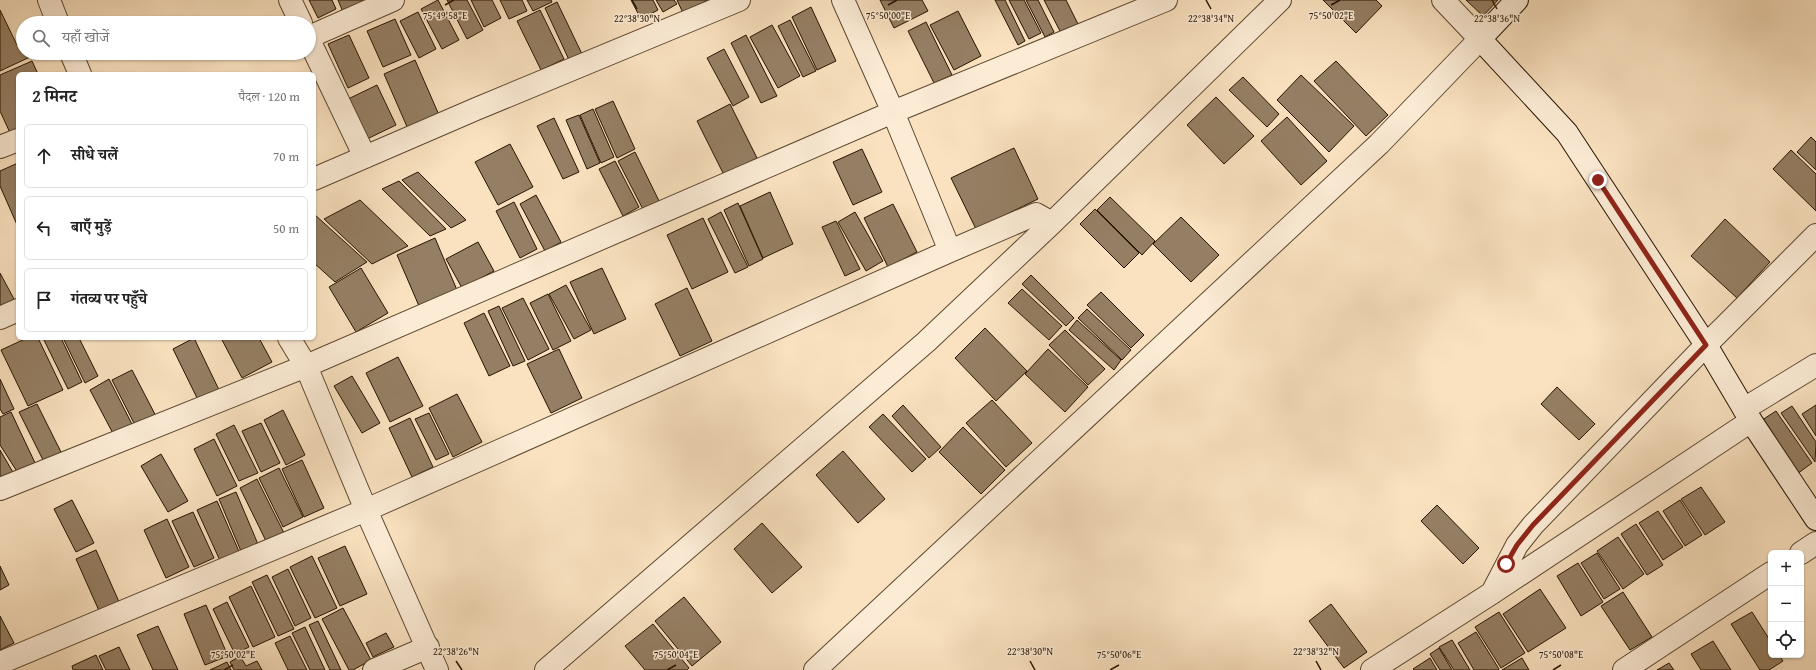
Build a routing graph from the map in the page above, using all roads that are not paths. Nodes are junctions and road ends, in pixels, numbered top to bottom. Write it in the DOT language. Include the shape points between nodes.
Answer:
graph roads {
  1 [pos="49,0"];
  2 [pos="290,0"];
  3 [pos="393,0"];
  4 [pos="739,0"];
  5 [pos="843,0"];
  6 [pos="1166,0"];
  7 [pos="1280,0"];
  8 [pos="1442,0"];
  9 [pos="1518,0"];
  10 [pos="55,16"];
  11 [pos="298,16"];
  12 [pos="316,34"];
  13 [pos="1480,39"];
  14 [pos="316,55"];
  15 [pos="74,60"];
  16 [pos="79,72"];
  17 [pos="894,112"];
  18 [pos="16,141"];
  19 [pos="0,147"];
  20 [pos="365,157"];
  21 [pos="316,178"];
  22 [pos="1052,223"];
  23 [pos="1816,235"];
  24 [pos="950,251"];
  25 [pos="16,311"];
  26 [pos="0,318"];
  27 [pos="290,340"];
  28 [pos="1706,345"];
  29 [pos="1816,365"];
  30 [pos="306,366"];
  31 [pos="1748,415"];
  32 [pos="0,489"];
  33 [pos="366,510"];
  34 [pos="1816,519"];
  35 [pos="1816,543"];
  36 [pos="1804,551"];
  37 [pos="1768,575"];
  38 [pos="1492,593"];
  39 [pos="428,647"];
  40 [pos="0,663"];
  41 [pos="374,670"];
  42 [pos="438,670"];
  43 [pos="546,670"];
  44 [pos="815,670"];
  45 [pos="1372,670"];
  46 [pos="1624,670"];
  1 -- 10 [label="street"];
  2 -- 11 [label="street"];
  3 -- 12 [label="street"];
  4 -- 20 [label="street"];
  5 -- 17 [label="street"];
  6 -- 17 [label="street"];
  7 -- 22 [label="street"];
  8 -- 13 [label="street"];
  9 -- 13 [label="street"];
  13 -- 28 [label="street" via="1567,133"];
  13 -- 44 [label="street" via="1378,144"];
  14 -- 20 [label="street"];
  15 -- 16 [label="street"];
  17 -- 24 [label="street"];
  17 -- 30 [label="street"];
  18 -- 19 [label="street"];
  20 -- 21 [label="street"];
  22 -- 24 [label="street" via="1036,214"];
  22 -- 43 [label="street" via="926,342"];
  23 -- 28 [label="street"];
  24 -- 33 [label="street"];
  25 -- 26 [label="street"];
  27 -- 30 [label="street"];
  28 -- 31 [label="street"];
  28 -- 38 [label="street" via="1533,525 1517,545"];
  29 -- 31 [label="street"];
  30 -- 32 [label="street"];
  30 -- 33 [label="street"];
  31 -- 34 [label="street"];
  31 -- 38 [label="street"];
  33 -- 39 [label="street"];
  33 -- 40 [label="street"];
  35 -- 36 [label="street"];
  37 -- 46 [label="street"];
  38 -- 45 [label="street"];
  39 -- 41 [label="street"];
  39 -- 42 [label="street"];
}
